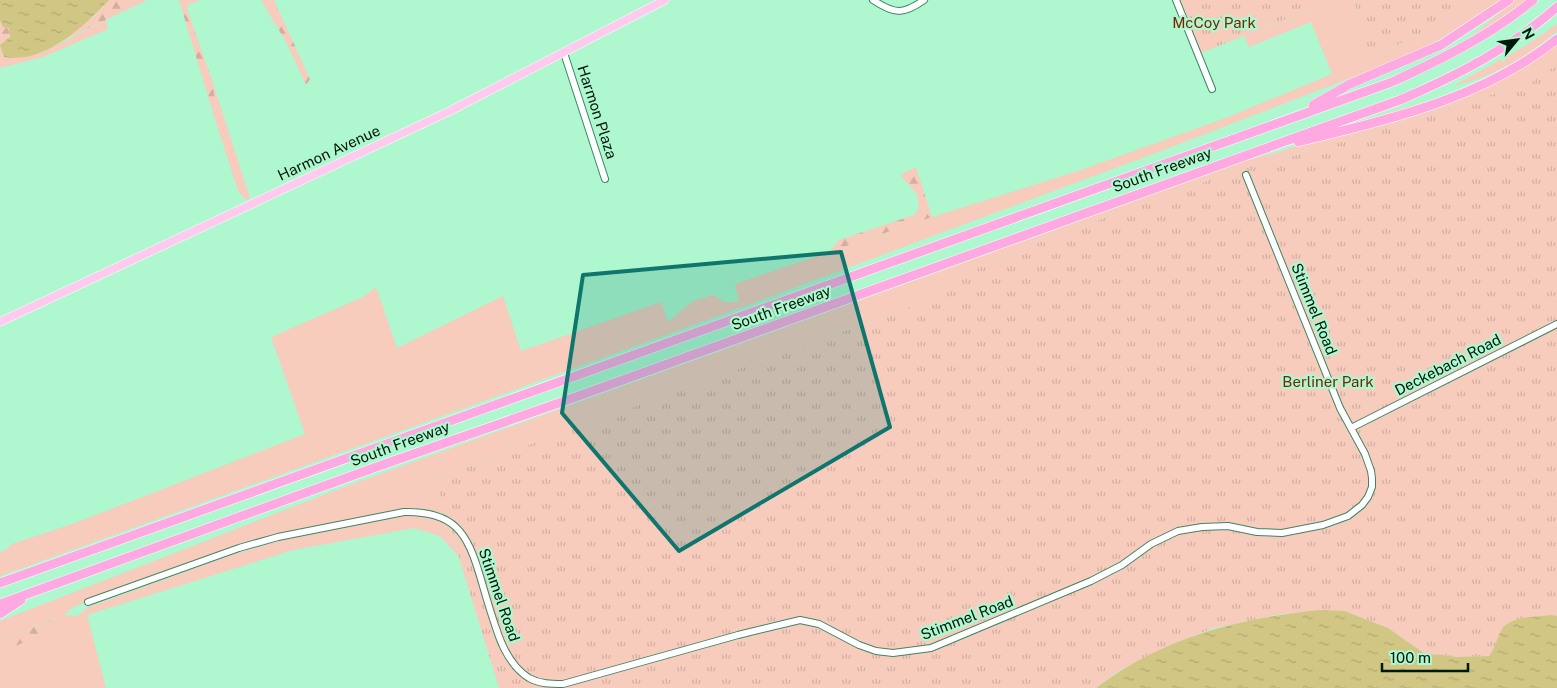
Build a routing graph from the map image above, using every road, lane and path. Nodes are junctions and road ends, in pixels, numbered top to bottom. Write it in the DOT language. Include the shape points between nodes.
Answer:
graph roads {
  1 [pos="665,0"];
  2 [pos="873,0"];
  3 [pos="924,0"];
  4 [pos="1176,0"];
  5 [pos="1509,0"];
  6 [pos="1533,0"];
  7 [pos="1557,7"];
  8 [pos="1557,39"];
  9 [pos="564,53"];
  10 [pos="1212,89"];
  11 [pos="1293,116"];
  12 [pos="1250,154"];
  13 [pos="1246,175"];
  14 [pos="605,179"];
  15 [pos="0,322"];
  16 [pos="1557,324"];
  17 [pos="1351,428"];
  18 [pos="0,583"];
  19 [pos="29,594"];
  20 [pos="88,602"];
  21 [pos="0,604"];
  22 [pos="0,614"];
  1 -- 9 [label="main road, Harmon Avenue"];
  2 -- 3 [label="street" via="890,10 904,12"];
  4 -- 10 [label="street"];
  5 -- 11 [label="highway" via="1441,45 1350,84"];
  6 -- 11 [label="highway, South Freeway" via="1493,30 1424,68"];
  7 -- 12 [label="highway, South Freeway" via="1518,38 1440,82 1400,100"];
  8 -- 12 [label="highway" via="1491,81 1433,106"];
  9 -- 14 [label="street, Harmon Plaza"];
  9 -- 15 [label="main road, Harmon Avenue" via="444,114"];
  11 -- 18 [label="highway, South Freeway"];
  12 -- 19 [label="highway, South Freeway"];
  13 -- 17 [label="street, Stimmel Road"];
  16 -- 17 [label="street, Deckebach Road"];
  17 -- 20 [label="street, Stimmel Road" via="1371,471 1372,487 1362,505 1348,516 1282,533 1228,526 1178,532 1151,544 1122,566 1091,581 931,648 908,652 876,651 820,624 800,620 563,684 541,683 519,671 508,657 499,638 473,552 464,536 439,516 422,512 404,512 278,537"];
  19 -- 21 [label="highway, South Freeway"];
  19 -- 22 [label="highway"];
}
